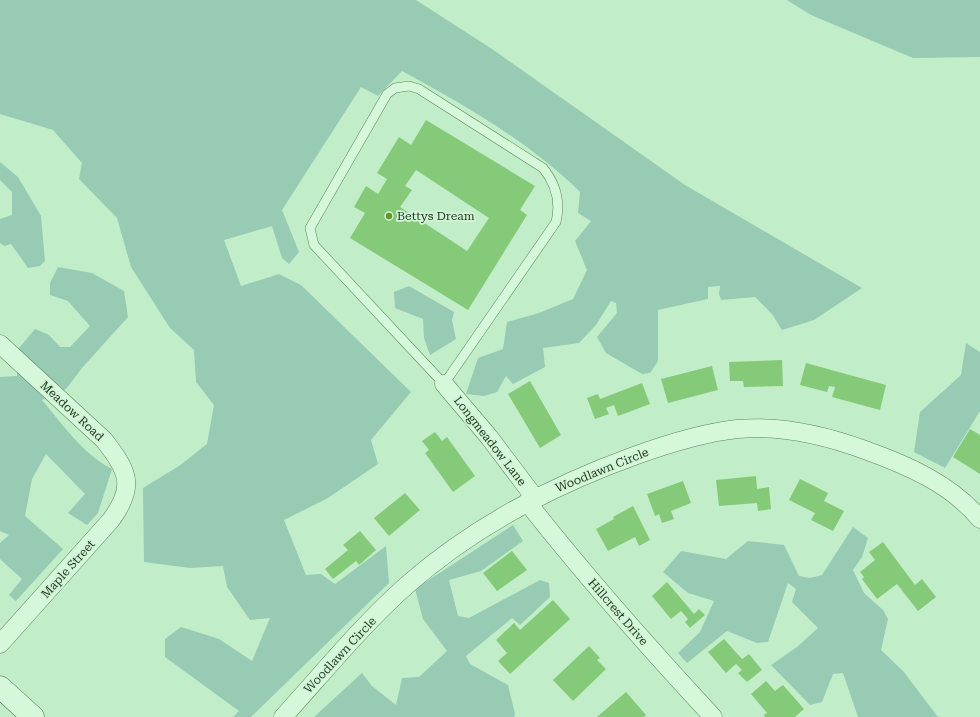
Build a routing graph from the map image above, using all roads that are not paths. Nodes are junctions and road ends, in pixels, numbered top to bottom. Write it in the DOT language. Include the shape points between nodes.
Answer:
graph roads {
  1 [pos="0,344"];
  2 [pos="444,384"];
  3 [pos="127,489"];
  4 [pos="531,500"];
  5 [pos="980,519"];
  6 [pos="0,644"];
  7 [pos="0,687"];
  8 [pos="33,717"];
  9 [pos="283,717"];
  10 [pos="713,717"];
  1 -- 3 [label="street, Meadow Road" via="104,440 119,459"];
  2 -- 2 [label="lane" via="314,245 310,228 387,94 396,88 409,86 420,89 543,168 556,188 556,222"];
  2 -- 4 [label="street, Longmeadow Lane" via="489,437"];
  3 -- 6 [label="street, Maple Street" via="123,504 111,520"];
  4 -- 5 [label="street, Woodlawn Circle" via="621,461 704,434 738,429 776,429 807,432 836,439 906,467 956,495"];
  4 -- 9 [label="street, Woodlawn Circle" via="469,537 406,586"];
  4 -- 10 [label="street, Hillcrest Drive" via="562,547"];
  7 -- 8 [label="street"];
}
